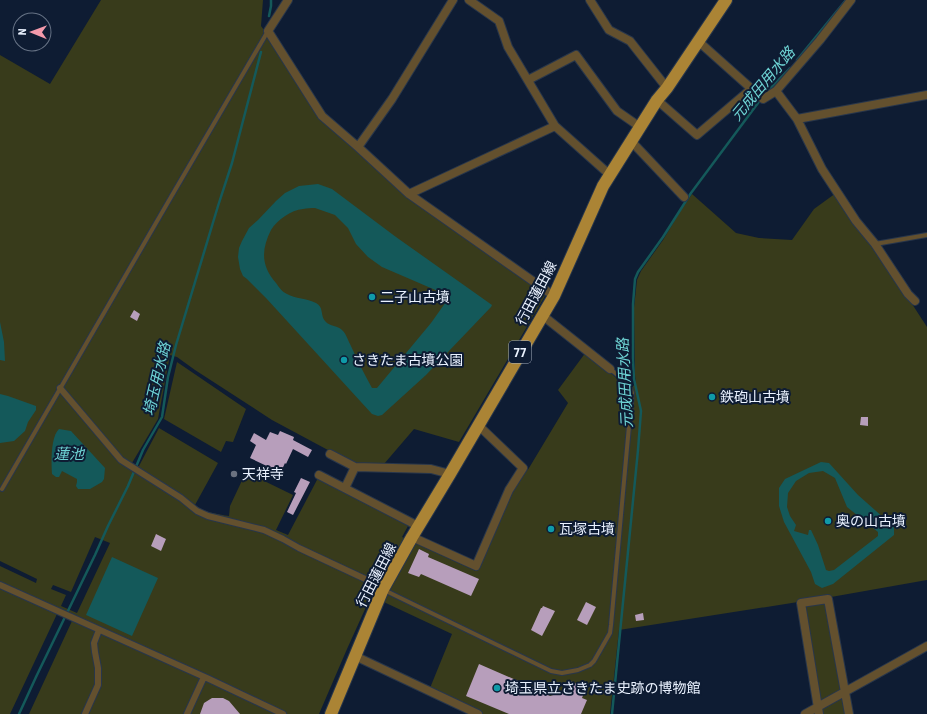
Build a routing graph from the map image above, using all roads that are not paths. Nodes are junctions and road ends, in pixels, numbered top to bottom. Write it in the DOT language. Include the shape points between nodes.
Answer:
graph roads {
  1 [pos="288,0"];
  2 [pos="453,0"];
  3 [pos="469,0"];
  4 [pos="590,0"];
  5 [pos="726,0"];
  6 [pos="851,0"];
  7 [pos="268,32"];
  8 [pos="698,41"];
  9 [pos="528,80"];
  10 [pos="667,88"];
  11 [pos="752,89"];
  12 [pos="776,91"];
  13 [pos="927,95"];
  14 [pos="657,100"];
  15 [pos="797,119"];
  16 [pos="555,126"];
  17 [pos="640,127"];
  18 [pos="631,141"];
  19 [pos="358,147"];
  20 [pos="610,175"];
  21 [pos="409,194"];
  22 [pos="684,197"];
  23 [pos="927,235"];
  24 [pos="875,244"];
  25 [pos="554,296"];
  26 [pos="915,301"];
  27 [pos="542,315"];
  28 [pos="610,369"];
  29 [pos="60,388"];
  30 [pos="478,425"];
  31 [pos="330,454"];
  32 [pos="355,467"];
  33 [pos="450,474"];
  34 [pos="319,475"];
  35 [pos="344,488"];
  36 [pos="2,489"];
  37 [pos="415,531"];
  38 [pos="0,585"];
  39 [pos="381,587"];
  40 [pos="99,630"];
  41 [pos="927,646"];
  42 [pos="355,656"];
  43 [pos="204,677"];
  44 [pos="845,691"];
  45 [pos="818,710"];
  46 [pos="85,714"];
  47 [pos="187,714"];
  48 [pos="283,714"];
  49 [pos="331,714"];
  50 [pos="478,714"];
  51 [pos="805,714"];
  52 [pos="849,714"];
  1 -- 7 [label="street"];
  2 -- 19 [label="street" via="392,99"];
  3 -- 9 [label="street" via="499,21 508,47"];
  4 -- 10 [label="street" via="609,30 630,41"];
  5 -- 8 [label="main road, 行田蓮田線 / 77"];
  6 -- 12 [label="street"];
  7 -- 19 [label="street" via="322,116"];
  7 -- 29 [label="lane"];
  8 -- 10 [label="main road, 行田蓮田線 / 77"];
  8 -- 11 [label="street"];
  9 -- 16 [label="street"];
  9 -- 17 [label="street" via="576,55 617,111"];
  10 -- 14 [label="main road, 行田蓮田線 / 77"];
  11 -- 12 [label="street" via="761,97"];
  11 -- 14 [label="street" via="697,135"];
  12 -- 15 [label="street"];
  13 -- 15 [label="street"];
  14 -- 17 [label="main road, 行田蓮田線 / 77"];
  15 -- 24 [label="street" via="822,169 856,221"];
  16 -- 20 [label="street"];
  16 -- 21 [label="street"];
  17 -- 18 [label="main road, 行田蓮田線 / 77"];
  18 -- 20 [label="main road, 行田蓮田線 / 77"];
  18 -- 22 [label="street"];
  19 -- 21 [label="street"];
  20 -- 25 [label="main road, 行田蓮田線 / 77"];
  21 -- 25 [label="street"];
  23 -- 24 [label="lane"];
  24 -- 26 [label="street"];
  25 -- 27 [label="main road, 行田蓮田線 / 77"];
  27 -- 28 [label="street"];
  27 -- 30 [label="main road, 行田蓮田線 / 77"];
  28 -- 39 [label="lane" via="628,383 632,393 610,633 590,665 562,673 551,671"];
  29 -- 36 [label="lane"];
  29 -- 39 [label="street" via="121,460 197,511 264,530"];
  30 -- 33 [label="main road, 行田蓮田線 / 77"];
  30 -- 37 [label="street" via="523,468 509,490 476,566"];
  31 -- 32 [label="street"];
  32 -- 33 [label="street" via="431,469"];
  32 -- 35 [label="street"];
  33 -- 37 [label="main road, 行田蓮田線 / 77"];
  34 -- 35 [label="street"];
  35 -- 37 [label="street"];
  37 -- 39 [label="main road, 行田蓮田線 / 77"];
  38 -- 40 [label="street"];
  39 -- 42 [label="main road, 行田蓮田線 / 77"];
  40 -- 43 [label="street"];
  40 -- 46 [label="street" via="94,642 98,685"];
  41 -- 44 [label="street"];
  42 -- 49 [label="main road, 行田蓮田線 / 77"];
  42 -- 50 [label="street"];
  43 -- 47 [label="street"];
  43 -- 48 [label="street"];
  44 -- 45 [label="street"];
  44 -- 45 [label="street" via="828,599 801,603"];
  44 -- 52 [label="street"];
  45 -- 51 [label="street"];
}
